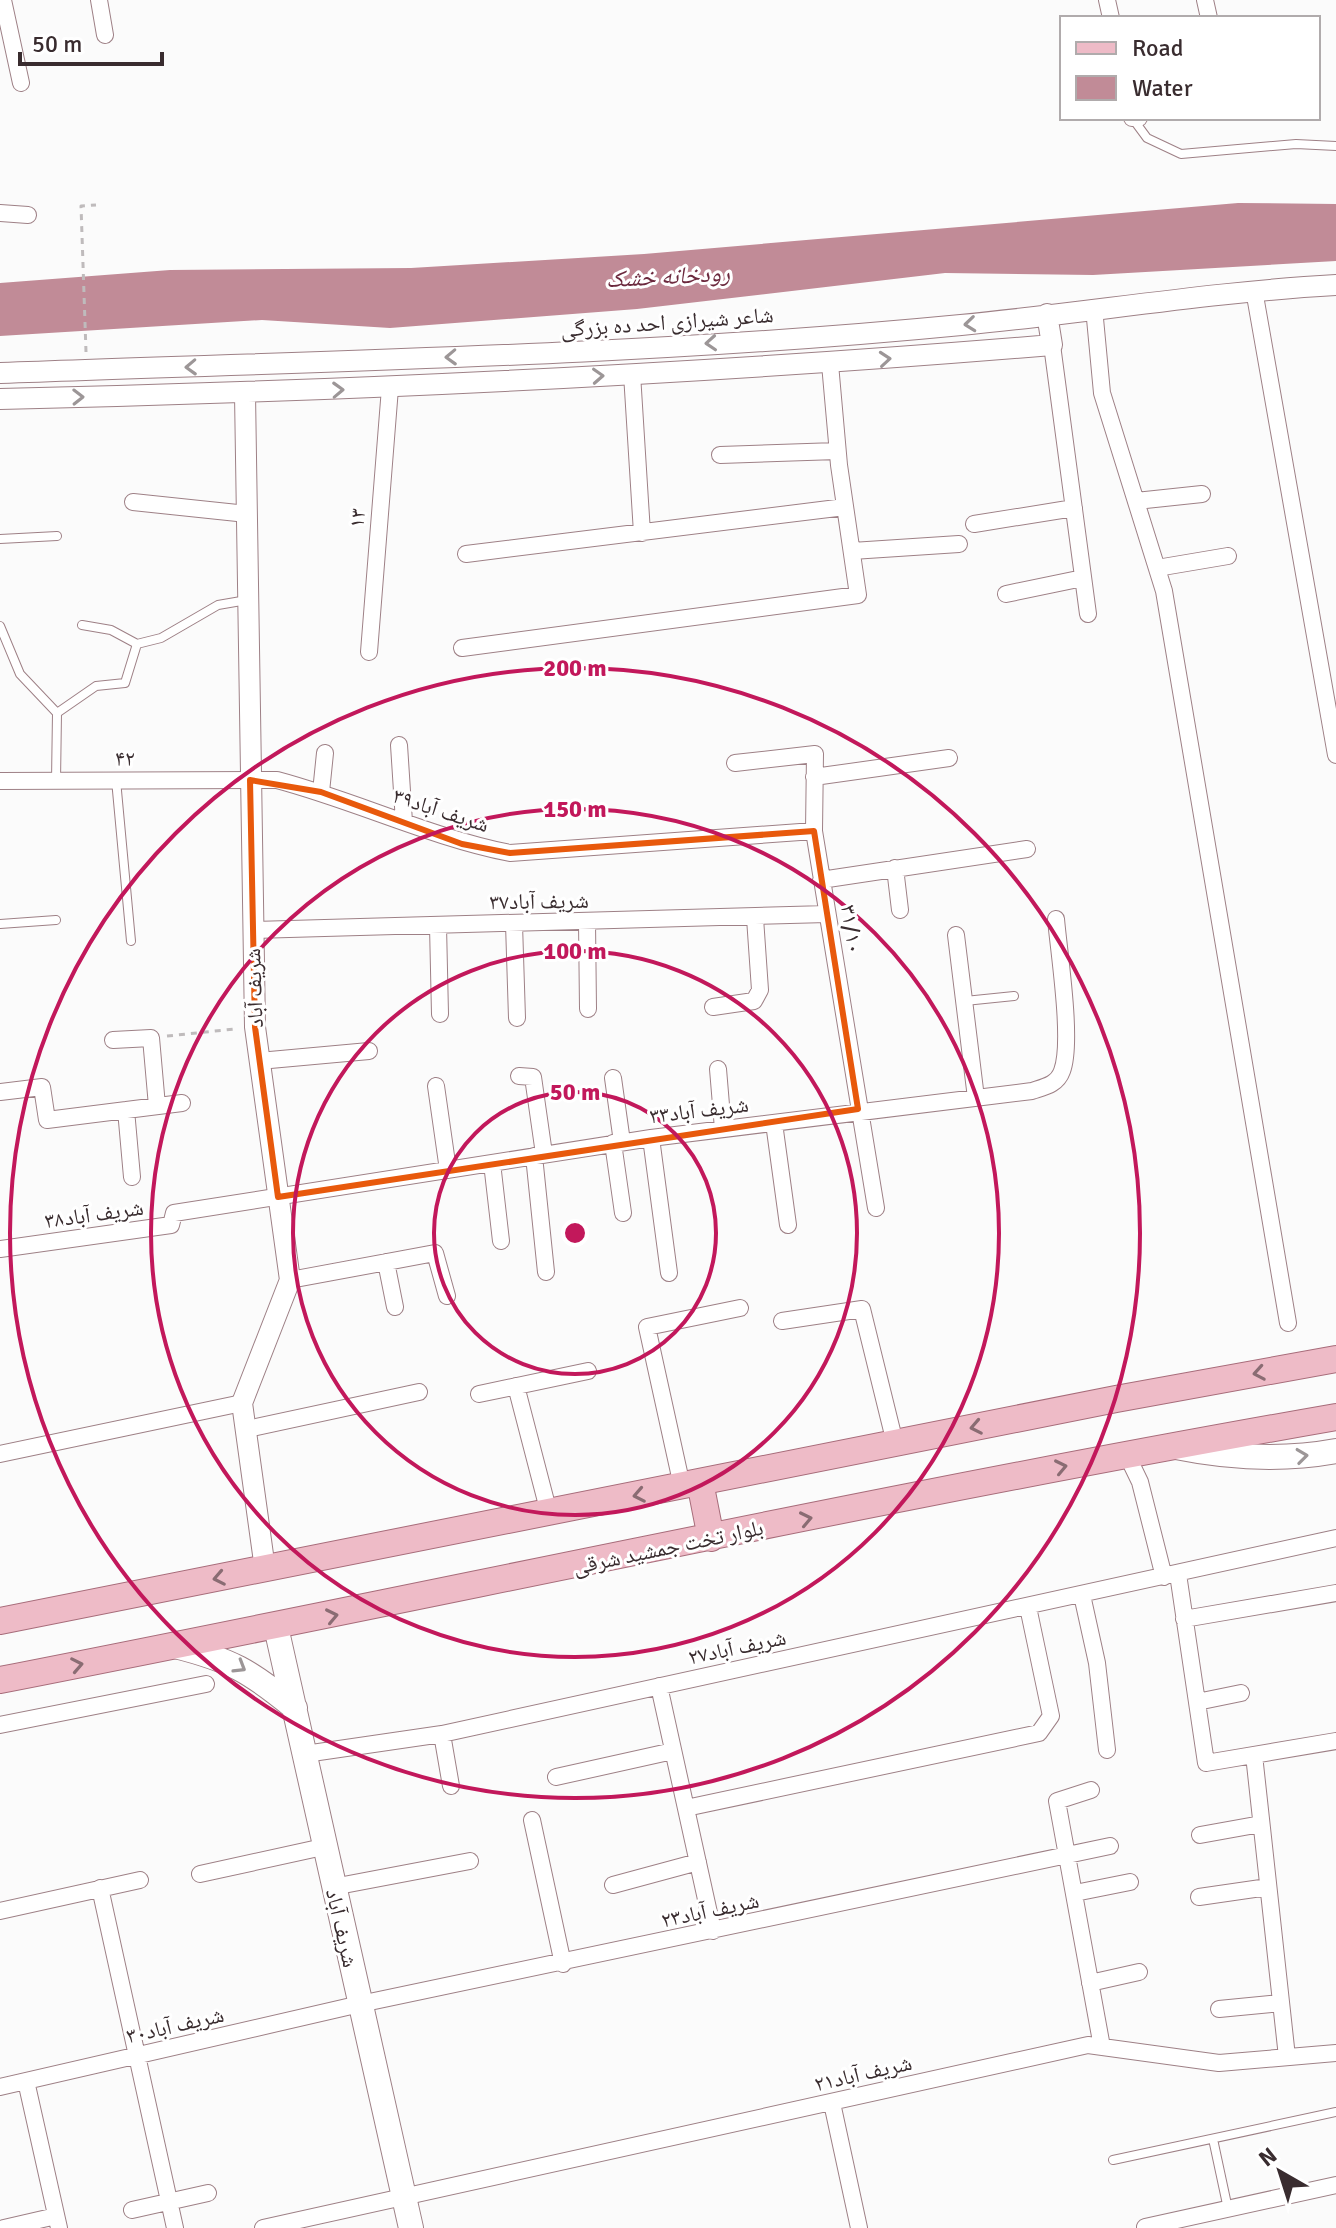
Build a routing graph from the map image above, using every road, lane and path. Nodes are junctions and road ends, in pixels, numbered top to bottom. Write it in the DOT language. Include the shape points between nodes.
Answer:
graph roads {
  1 [pos="3,0"];
  2 [pos="99,0"];
  3 [pos="105,35"];
  4 [pos="21,83"];
  5 [pos="1136,120"];
  6 [pos="1336,146"];
  7 [pos="96,205"];
  8 [pos="0,213"];
  9 [pos="28,215"];
  10 [pos="1336,285"];
  11 [pos="1254,290"];
  12 [pos="1094,308"];
  13 [pos="1047,314"];
  14 [pos="1052,345"];
  15 [pos="87,364"];
  16 [pos="830,364"];
  17 [pos="0,373"];
  18 [pos="632,374"];
  19 [pos="390,388"];
  20 [pos="245,394"];
  21 [pos="0,399"];
  22 [pos="837,451"];
  23 [pos="720,455"];
  24 [pos="1202,494"];
  25 [pos="1136,501"];
  26 [pos="133,502"];
  27 [pos="845,507"];
  28 [pos="1074,508"];
  29 [pos="247,514"];
  30 [pos="974,524"];
  31 [pos="642,533"];
  32 [pos="57,536"];
  33 [pos="0,539"];
  34 [pos="959,544"];
  35 [pos="852,551"];
  36 [pos="466,554"];
  37 [pos="1228,556"];
  38 [pos="1157,568"];
  39 [pos="1083,578"];
  40 [pos="1006,594"];
  41 [pos="248,600"];
  42 [pos="1088,614"];
  43 [pos="82,625"];
  44 [pos="0,626"];
  45 [pos="137,644"];
  46 [pos="462,648"];
  47 [pos="369,652"];
  48 [pos="57,713"];
  49 [pos="399,745"];
  50 [pos="325,753"];
  51 [pos="1336,755"];
  52 [pos="949,758"];
  53 [pos="735,763"];
  54 [pos="814,777"];
  55 [pos="116,780"];
  56 [pos="250,780"];
  57 [pos="0,781"];
  58 [pos="56,781"];
  59 [pos="321,792"];
  60 [pos="404,822"];
  61 [pos="814,831"];
  62 [pos="1027,849"];
  63 [pos="895,868"];
  64 [pos="821,880"];
  65 [pos="900,910"];
  66 [pos="827,914"];
  67 [pos="755,918"];
  68 [pos="1056,919"];
  69 [pos="56,920"];
  70 [pos="587,922"];
  71 [pos="0,924"];
  72 [pos="514,924"];
  73 [pos="438,926"];
  74 [pos="253,930"];
  75 [pos="956,935"];
  76 [pos="131,941"];
  77 [pos="1014,996"];
  78 [pos="964,1001"];
  79 [pos="713,1007"];
  80 [pos="588,1009"];
  81 [pos="440,1014"];
  82 [pos="517,1018"];
  83 [pos="255,1027"];
  84 [pos="151,1038"];
  85 [pos="113,1040"];
  86 [pos="369,1051"];
  87 [pos="259,1061"];
  88 [pos="718,1069"];
  89 [pos="519,1076"];
  90 [pos="613,1078"];
  91 [pos="436,1086"];
  92 [pos="0,1092"];
  93 [pos="976,1098"];
  94 [pos="182,1103"];
  95 [pos="157,1106"];
  96 [pos="858,1109"];
  97 [pos="126,1110"];
  98 [pos="774,1123"];
  99 [pos="723,1129"];
  100 [pos="651,1138"];
  101 [pos="617,1143"];
  102 [pos="539,1155"];
  103 [pos="492,1163"];
  104 [pos="448,1170"];
  105 [pos="132,1177"];
  106 [pos="278,1197"];
  107 [pos="876,1208"];
  108 [pos="623,1213"];
  109 [pos="788,1225"];
  110 [pos="501,1241"];
  111 [pos="0,1249"];
  112 [pos="386,1262"];
  113 [pos="546,1272"];
  114 [pos="669,1273"];
  115 [pos="290,1280"];
  116 [pos="447,1296"];
  117 [pos="395,1307"];
  118 [pos="740,1308"];
  119 [pos="782,1321"];
  120 [pos="1288,1323"];
  121 [pos="1336,1359"];
  122 [pos="588,1371"];
  123 [pos="516,1386"];
  124 [pos="419,1392"];
  125 [pos="479,1394"];
  126 [pos="242,1403"];
  127 [pos="1336,1417"];
  128 [pos="247,1429"];
  129 [pos="895,1443"];
  130 [pos="1170,1446"];
  131 [pos="1336,1451"];
  132 [pos="1126,1453"];
  133 [pos="0,1454"];
  134 [pos="691,1484"];
  135 [pos="549,1513"];
  136 [pos="711,1538"];
  137 [pos="1336,1538"];
  138 [pos="265,1569"];
  139 [pos="1171,1575"];
  140 [pos="1336,1593"];
  141 [pos="1082,1595"];
  142 [pos="1028,1607"];
  143 [pos="1184,1619"];
  144 [pos="0,1621"];
  145 [pos="276,1627"];
  146 [pos="175,1646"];
  147 [pos="0,1680"];
  148 [pos="206,1684"];
  149 [pos="659,1686"];
  150 [pos="1241,1693"];
  151 [pos="1197,1702"];
  152 [pos="295,1708"];
  153 [pos="0,1725"];
  154 [pos="442,1734"];
  155 [pos="1336,1741"];
  156 [pos="1107,1750"];
  157 [pos="673,1751"];
  158 [pos="305,1754"];
  159 [pos="1254,1755"];
  160 [pos="556,1777"];
  161 [pos="451,1786"];
  162 [pos="1091,1790"];
  163 [pos="686,1808"];
  164 [pos="532,1820"];
  165 [pos="1261,1824"];
  166 [pos="1200,1835"];
  167 [pos="1110,1846"];
  168 [pos="323,1847"];
  169 [pos="1068,1856"];
  170 [pos="470,1861"];
  171 [pos="698,1862"];
  172 [pos="200,1874"];
  173 [pos="140,1880"];
  174 [pos="1130,1882"];
  175 [pos="613,1885"];
  176 [pos="333,1887"];
  177 [pos="1268,1887"];
  178 [pos="100,1888"];
  179 [pos="1075,1893"];
  180 [pos="1199,1897"];
  181 [pos="0,1911"];
  182 [pos="713,1931"];
  183 [pos="563,1964"];
  184 [pos="1139,1972"];
  185 [pos="1090,1983"];
  186 [pos="1281,2003"];
  187 [pos="360,2004"];
  188 [pos="1219,2009"];
  189 [pos="1102,2047"];
  190 [pos="1336,2053"];
  191 [pos="138,2056"];
  192 [pos="1287,2057"];
  193 [pos="26,2081"];
  194 [pos="0,2087"];
  195 [pos="832,2103"];
  196 [pos="1336,2112"];
  197 [pos="1213,2139"];
  198 [pos="1113,2160"];
  199 [pos="1336,2185"];
  200 [pos="208,2193"];
  201 [pos="404,2198"];
  202 [pos="169,2202"];
  203 [pos="1228,2209"];
  204 [pos="132,2210"];
  205 [pos="57,2222"];
  206 [pos="1145,2227"];
  207 [pos="4,2228"];
  208 [pos="175,2228"];
  209 [pos="263,2228"];
  210 [pos="411,2228"];
  211 [pos="859,2228"];
  1 -- 4 [label="street"];
  2 -- 3 [label="street"];
  5 -- 6 [label="lane" via="1147,138 1181,154 1296,144"];
  7 -- 15 [label="path" via="81,206"];
  8 -- 9 [label="street"];
  10 -- 11 [label="street, شاعر شیرازی احد ده بزرگی"];
  11 -- 12 [label="street, شاعر شیرازی احد ده بزرگی"];
  11 -- 51 [label="street"];
  12 -- 13 [label="street, شاعر شیرازی احد ده بزرگی"];
  12 -- 25 [label="street" via="1102,393"];
  13 -- 14 [label="street"];
  13 -- 17 [label="street, شاعر شیرازی احد ده بزرگی, one-way" via="559,354"];
  16 -- 14 [label="street, one-way"];
  14 -- 28 [label="street"];
  16 -- 18 [label="street"];
  16 -- 22 [label="street"];
  19 -- 18 [label="street, one-way"];
  18 -- 31 [label="street"];
  20 -- 19 [label="street, one-way"];
  19 -- 47 [label="street, ۱۳"];
  21 -- 20 [label="street, one-way"];
  20 -- 29 [label="street, شریف آباد"];
  22 -- 23 [label="street"];
  22 -- 27 [label="street"];
  24 -- 25 [label="street"];
  25 -- 38 [label="street"];
  26 -- 29 [label="street"];
  27 -- 31 [label="street"];
  27 -- 35 [label="street"];
  28 -- 30 [label="street"];
  28 -- 39 [label="street"];
  29 -- 41 [label="street, شریف آباد"];
  31 -- 36 [label="street"];
  32 -- 33 [label="lane"];
  34 -- 35 [label="street"];
  35 -- 46 [label="street" via="858,595"];
  37 -- 38 [label="street"];
  38 -- 120 [label="street"];
  39 -- 40 [label="street"];
  39 -- 42 [label="street"];
  41 -- 45 [label="lane" via="218,605 161,638"];
  41 -- 56 [label="street, شریف آباد"];
  43 -- 45 [label="lane" via="111,630"];
  44 -- 48 [label="lane" via="20,674"];
  45 -- 48 [label="lane" via="125,683 96,686"];
  48 -- 58 [label="lane"];
  49 -- 60 [label="street"];
  50 -- 59 [label="street"];
  52 -- 54 [label="street"];
  53 -- 54 [label="street, ۳۱/۱۰" via="815,754"];
  54 -- 61 [label="street, ۳۱/۱۰"];
  55 -- 56 [label="street, ۴۲"];
  55 -- 58 [label="street, ۴۲"];
  55 -- 76 [label="lane"];
  56 -- 59 [label="street, شریف آباد۳۹" via="277,780"];
  56 -- 74 [label="street, شریف آباد"];
  57 -- 58 [label="street, ۴۲"];
  59 -- 60 [label="street, شریف آباد۳۹"];
  60 -- 61 [label="street, شریف آباد۳۹" via="462,844 510,853"];
  61 -- 64 [label="street, ۳۱/۱۰"];
  62 -- 63 [label="street"];
  63 -- 64 [label="street"];
  63 -- 65 [label="street"];
  64 -- 66 [label="street, ۳۱/۱۰"];
  66 -- 67 [label="street, شریف آباد۳۷"];
  66 -- 96 [label="street, ۳۱/۱۰"];
  67 -- 70 [label="street, شریف آباد۳۷"];
  67 -- 79 [label="street" via="760,990 754,1001"];
  68 -- 93 [label="street, شریف آباد۳۳" via="1065,1044 1062,1072 1053,1085"];
  69 -- 71 [label="lane"];
  70 -- 72 [label="street, شریف آباد۳۷"];
  70 -- 80 [label="street"];
  72 -- 73 [label="street, شریف آباد۳۷"];
  72 -- 82 [label="street"];
  73 -- 74 [label="street, شریف آباد۳۷"];
  73 -- 81 [label="street"];
  74 -- 83 [label="street, شریف آباد"];
  75 -- 78 [label="street"];
  77 -- 78 [label="lane"];
  78 -- 93 [label="street"];
  83 -- 84 [label="path"];
  83 -- 87 [label="street, شریف آباد"];
  84 -- 85 [label="street"];
  84 -- 95 [label="street"];
  86 -- 87 [label="street"];
  87 -- 106 [label="street, شریف آباد"];
  88 -- 99 [label="street"];
  89 -- 102 [label="street" via="533,1077"];
  90 -- 101 [label="street"];
  91 -- 104 [label="street"];
  92 -- 97 [label="street" via="42,1087 47,1120"];
  93 -- 96 [label="street, شریف آباد۳۳"];
  94 -- 95 [label="street"];
  95 -- 97 [label="street"];
  96 -- 98 [label="street, شریف آباد۳۳"];
  96 -- 107 [label="street, ۳۱/۱۰"];
  97 -- 105 [label="street"];
  98 -- 99 [label="street, شریف آباد۳۳"];
  98 -- 109 [label="street"];
  99 -- 100 [label="street, شریف آباد۳۳"];
  100 -- 101 [label="street, شریف آباد۳۳"];
  100 -- 114 [label="street"];
  101 -- 102 [label="street, شریف آباد۳۳"];
  101 -- 108 [label="street"];
  102 -- 103 [label="street, شریف آباد۳۳"];
  102 -- 113 [label="street"];
  103 -- 104 [label="street, شریف آباد۳۳"];
  103 -- 110 [label="street"];
  104 -- 106 [label="street, شریف آباد۳۳"];
  106 -- 111 [label="street, شریف آباد۳۸" via="174,1213 171,1225"];
  106 -- 115 [label="street, شریف آباد"];
  112 -- 115 [label="street"];
  112 -- 116 [label="street" via="435,1253"];
  112 -- 117 [label="street"];
  115 -- 126 [label="street, شریف آباد"];
  118 -- 134 [label="street" via="647,1327"];
  119 -- 129 [label="street" via="862,1309"];
  121 -- 129 [label="main road, one-way"];
  122 -- 123 [label="street"];
  123 -- 125 [label="street"];
  123 -- 135 [label="street"];
  124 -- 128 [label="street"];
  126 -- 128 [label="street"];
  126 -- 133 [label="street"];
  127 -- 130 [label="main road, بلوار تخت جمشید شرقی"];
  128 -- 138 [label="street"];
  129 -- 134 [label="main road"];
  130 -- 131 [label="main road, one-way" via="1222,1456 1298,1458"];
  130 -- 132 [label="main road, بلوار تخت جمشید شرقی"];
  136 -- 132 [label="main road, بلوار تخت جمشید شرقی, one-way"];
  132 -- 139 [label="street"];
  134 -- 135 [label="main road, one-way"];
  134 -- 136 [label="main road"];
  135 -- 138 [label="main road"];
  145 -- 136 [label="main road, بلوار تخت جمشید شرقی, one-way"];
  137 -- 139 [label="street, شریف آباد۲۷"];
  138 -- 144 [label="main road, one-way"];
  139 -- 141 [label="street, شریف آباد۲۷"];
  139 -- 143 [label="street"];
  140 -- 143 [label="street"];
  141 -- 142 [label="street, شریف آباد۲۷"];
  141 -- 156 [label="street"];
  142 -- 149 [label="street, شریف آباد۲۷"];
  142 -- 163 [label="street" via="1051,1716 1039,1733"];
  143 -- 151 [label="street"];
  145 -- 146 [label="main road, بلوار تخت جمشید شرقی"];
  145 -- 152 [label="main road, شریف آباد"];
  147 -- 146 [label="main road, بلوار تخت جمشید شرقی, one-way"];
  146 -- 152 [label="main road, one-way" via="225,1658"];
  148 -- 153 [label="street"];
  149 -- 154 [label="street, شریف آباد۲۷"];
  149 -- 157 [label="street"];
  150 -- 151 [label="street"];
  151 -- 159 [label="street" via="1206,1763"];
  152 -- 158 [label="main road, شریف آباد"];
  154 -- 158 [label="street, شریف آباد۲۷"];
  154 -- 161 [label="street"];
  155 -- 159 [label="street"];
  157 -- 160 [label="street"];
  157 -- 163 [label="street"];
  158 -- 168 [label="main road, شریف آباد"];
  159 -- 165 [label="street"];
  162 -- 169 [label="street" via="1057,1801"];
  163 -- 171 [label="street"];
  164 -- 183 [label="street"];
  165 -- 166 [label="street"];
  165 -- 177 [label="street"];
  167 -- 169 [label="street, شریف آباد۲۳"];
  168 -- 172 [label="street"];
  168 -- 176 [label="main road, شریف آباد"];
  169 -- 179 [label="street"];
  169 -- 182 [label="street, شریف آباد۲۳"];
  170 -- 176 [label="street"];
  171 -- 175 [label="street"];
  171 -- 182 [label="street"];
  173 -- 178 [label="street"];
  174 -- 179 [label="street"];
  176 -- 187 [label="main road, شریف آباد"];
  177 -- 180 [label="street"];
  177 -- 186 [label="street"];
  178 -- 181 [label="street"];
  178 -- 191 [label="street"];
  179 -- 185 [label="street"];
  182 -- 183 [label="street, شریف آباد۲۳"];
  183 -- 187 [label="street, شریف آباد۲۳"];
  184 -- 185 [label="street"];
  185 -- 189 [label="street"];
  186 -- 188 [label="street"];
  186 -- 192 [label="street"];
  187 -- 191 [label="street, شریف آباد۳۰"];
  187 -- 201 [label="main road, شریف آباد"];
  189 -- 192 [label="street, شریف آباد۲۱" via="1219,2063"];
  189 -- 195 [label="street, شریف آباد۲۱" via="1088,2045"];
  190 -- 192 [label="street, شریف آباد۲۱"];
  191 -- 193 [label="street, شریف آباد۳۰"];
  191 -- 202 [label="street"];
  193 -- 194 [label="street, شریف آباد۳۰"];
  193 -- 205 [label="street"];
  195 -- 201 [label="street, شریف آباد۲۱"];
  195 -- 211 [label="street"];
  196 -- 197 [label="lane"];
  197 -- 198 [label="lane"];
  197 -- 203 [label="lane"];
  199 -- 203 [label="street"];
  200 -- 202 [label="street"];
  201 -- 209 [label="street, شریف آباد۲۱"];
  201 -- 210 [label="main road, شریف آباد"];
  202 -- 204 [label="street"];
  202 -- 208 [label="street"];
  203 -- 206 [label="street"];
  205 -- 207 [label="street"];
}
